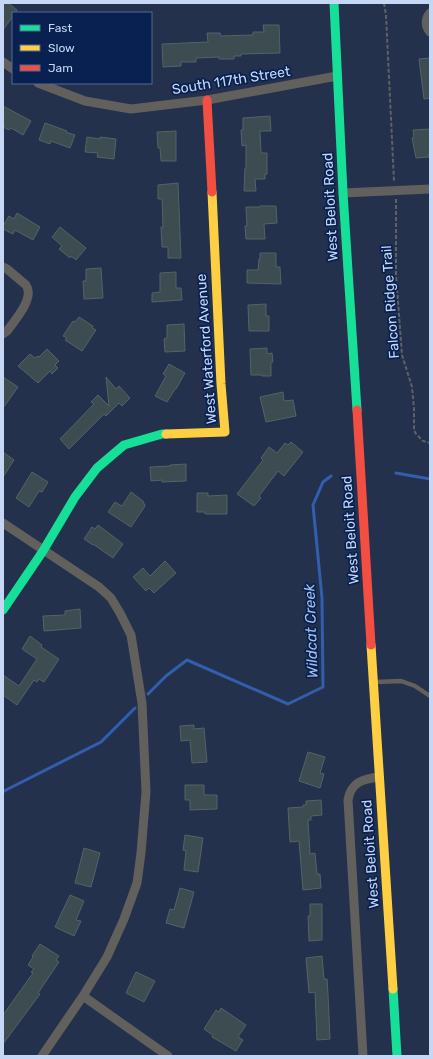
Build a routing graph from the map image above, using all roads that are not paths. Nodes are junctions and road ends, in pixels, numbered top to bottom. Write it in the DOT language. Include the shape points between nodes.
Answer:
graph roads {
  1 [pos="334,3"];
  2 [pos="430,13"];
  3 [pos="430,32"];
  4 [pos="3,62"];
  5 [pos="12,68"];
  6 [pos="336,76"];
  7 [pos="41,84"];
  8 [pos="207,100"];
  9 [pos="430,189"];
  10 [pos="343,193"];
  11 [pos="3,267"];
  12 [pos="3,334"];
  13 [pos="3,524"];
  14 [pos="43,550"];
  15 [pos="3,610"];
  16 [pos="373,682"];
  17 [pos="430,696"];
  18 [pos="379,777"];
  19 [pos="83,996"];
  20 [pos="42,1056"];
  21 [pos="168,1056"];
  22 [pos="363,1056"];
  23 [pos="396,1056"];
  1 -- 6 [label="main road, West Beloit Road"];
  2 -- 3 [label="street" via="426,20"];
  4 -- 5 [label="street"];
  6 -- 8 [label="street, South 117th Street"];
  6 -- 10 [label="main road, West Beloit Road"];
  7 -- 8 [label="street, South 117th Street" via="85,101 131,109"];
  8 -- 14 [label="main road, West Waterford Avenue" via="221,384 226,432 162,434 124,445 97,468 75,497"];
  9 -- 10 [label="street"];
  10 -- 16 [label="main road, West Beloit Road"];
  11 -- 12 [label="street" via="28,288 28,302"];
  13 -- 14 [label="street"];
  14 -- 15 [label="main road, West Waterford Avenue"];
  14 -- 19 [label="street" via="99,587 111,598 131,635 142,703 146,792 137,883 107,957"];
  16 -- 17 [label="lane" via="401,681"];
  16 -- 18 [label="main road, West Beloit Road"];
  18 -- 22 [label="street" via="359,782 349,793 348,800"];
  18 -- 23 [label="main road, West Beloit Road"];
  19 -- 20 [label="street"];
  19 -- 21 [label="street"];
}
